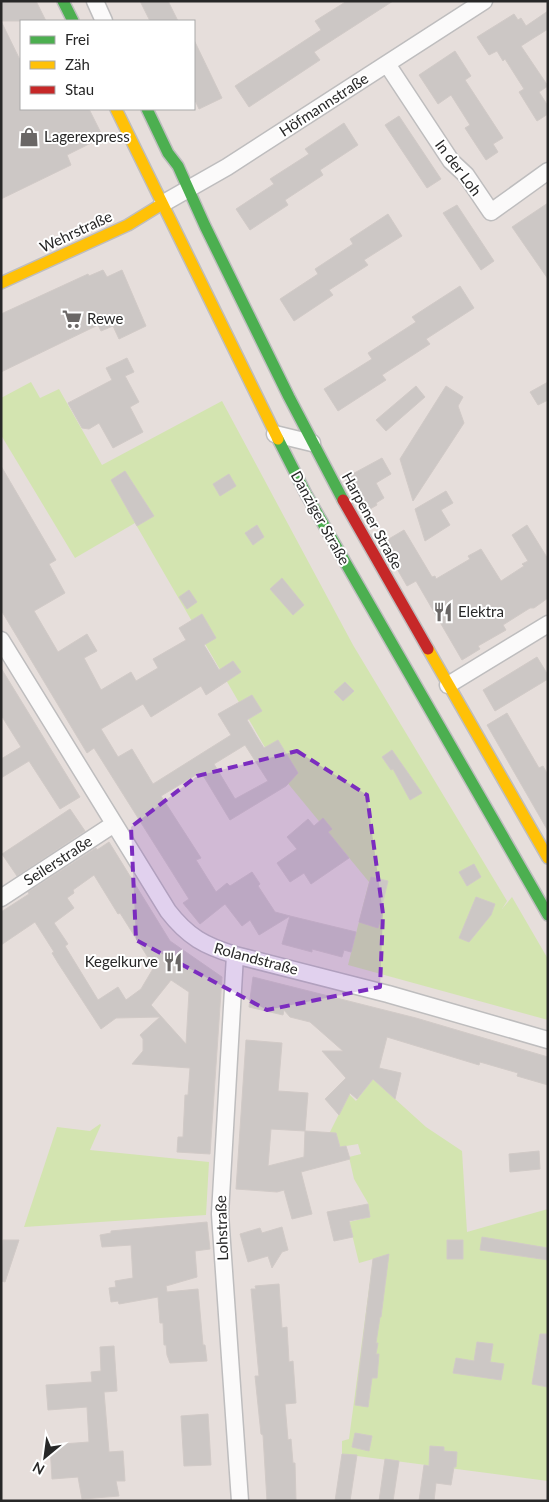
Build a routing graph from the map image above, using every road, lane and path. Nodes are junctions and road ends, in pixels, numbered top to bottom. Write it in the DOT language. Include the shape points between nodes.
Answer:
graph roads {
  1 [pos="63,1"];
  2 [pos="95,1"];
  3 [pos="484,1"];
  4 [pos="72,20"];
  5 [pos="104,20"];
  6 [pos="387,64"];
  7 [pos="116,110"];
  8 [pos="147,110"];
  9 [pos="548,171"];
  10 [pos="189,188"];
  11 [pos="162,204"];
  12 [pos="1,283"];
  13 [pos="275,434"];
  14 [pos="312,443"];
  15 [pos="548,624"];
  16 [pos="1,640"];
  17 [pos="448,685"];
  18 [pos="114,824"];
  19 [pos="547,854"];
  20 [pos="1,898"];
  21 [pos="548,915"];
  22 [pos="235,955"];
  23 [pos="548,1040"];
  24 [pos="240,1501"];
  1 -- 4 [label="street"];
  2 -- 5 [label="street"];
  3 -- 6 [label="street, Höfmannstraße"];
  6 -- 9 [label="street, In der Loh" via="451,162 466,175 490,212"];
  6 -- 10 [label="street, Höfmannstraße"];
  7 -- 11 [label="street, Danziger Straße"];
  8 -- 10 [label="street"];
  10 -- 11 [label="street, Höfmannstraße"];
  10 -- 14 [label="street, Harpener Straße"];
  11 -- 12 [label="street, Wehrstraße" via="128,225"];
  11 -- 13 [label="street, Danziger Straße"];
  13 -- 14 [label="street"];
  13 -- 21 [label="street, Danziger Straße" via="339,554"];
  14 -- 17 [label="street, Harpener Straße"];
  15 -- 17 [label="street"];
  16 -- 18 [label="street, Rolandstraße"];
  17 -- 19 [label="street, Harpener Straße"];
  18 -- 20 [label="street, Seilerstraße"];
  18 -- 22 [label="street, Rolandstraße" via="177,923 207,946"];
  22 -- 23 [label="street, Rolandstraße"];
  22 -- 24 [label="street, Lohstraße" via="220,1214"];
}
